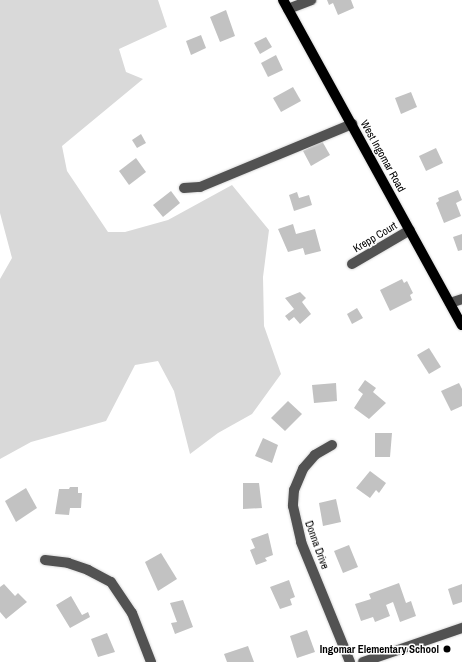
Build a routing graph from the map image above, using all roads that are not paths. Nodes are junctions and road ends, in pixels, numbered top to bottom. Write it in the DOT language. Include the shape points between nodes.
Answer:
graph roads {
  1 [pos="283,0"];
  2 [pos="311,0"];
  3 [pos="288,9"];
  4 [pos="352,124"];
  5 [pos="184,188"];
  6 [pos="410,230"];
  7 [pos="352,264"];
  8 [pos="462,299"];
  9 [pos="450,304"];
  10 [pos="462,325"];
  11 [pos="332,445"];
  12 [pos="45,560"];
  13 [pos="462,628"];
  14 [pos="151,662"];
  15 [pos="350,662"];
  16 [pos="363,662"];
  1 -- 3 [label="main road, West Ingomar Road"];
  2 -- 3 [label="street"];
  3 -- 4 [label="main road, West Ingomar Road"];
  4 -- 5 [label="street" via="200,187"];
  4 -- 6 [label="main road, West Ingomar Road"];
  6 -- 7 [label="street, Krepp Court"];
  6 -- 9 [label="main road, West Ingomar Road"];
  8 -- 9 [label="street"];
  9 -- 10 [label="main road, West Ingomar Road"];
  11 -- 15 [label="street, Donna Drive" via="315,455 303,470 294,490 293,506 301,542"];
  12 -- 14 [label="street" via="83,568 111,582 132,613"];
  13 -- 16 [label="street"];
}
